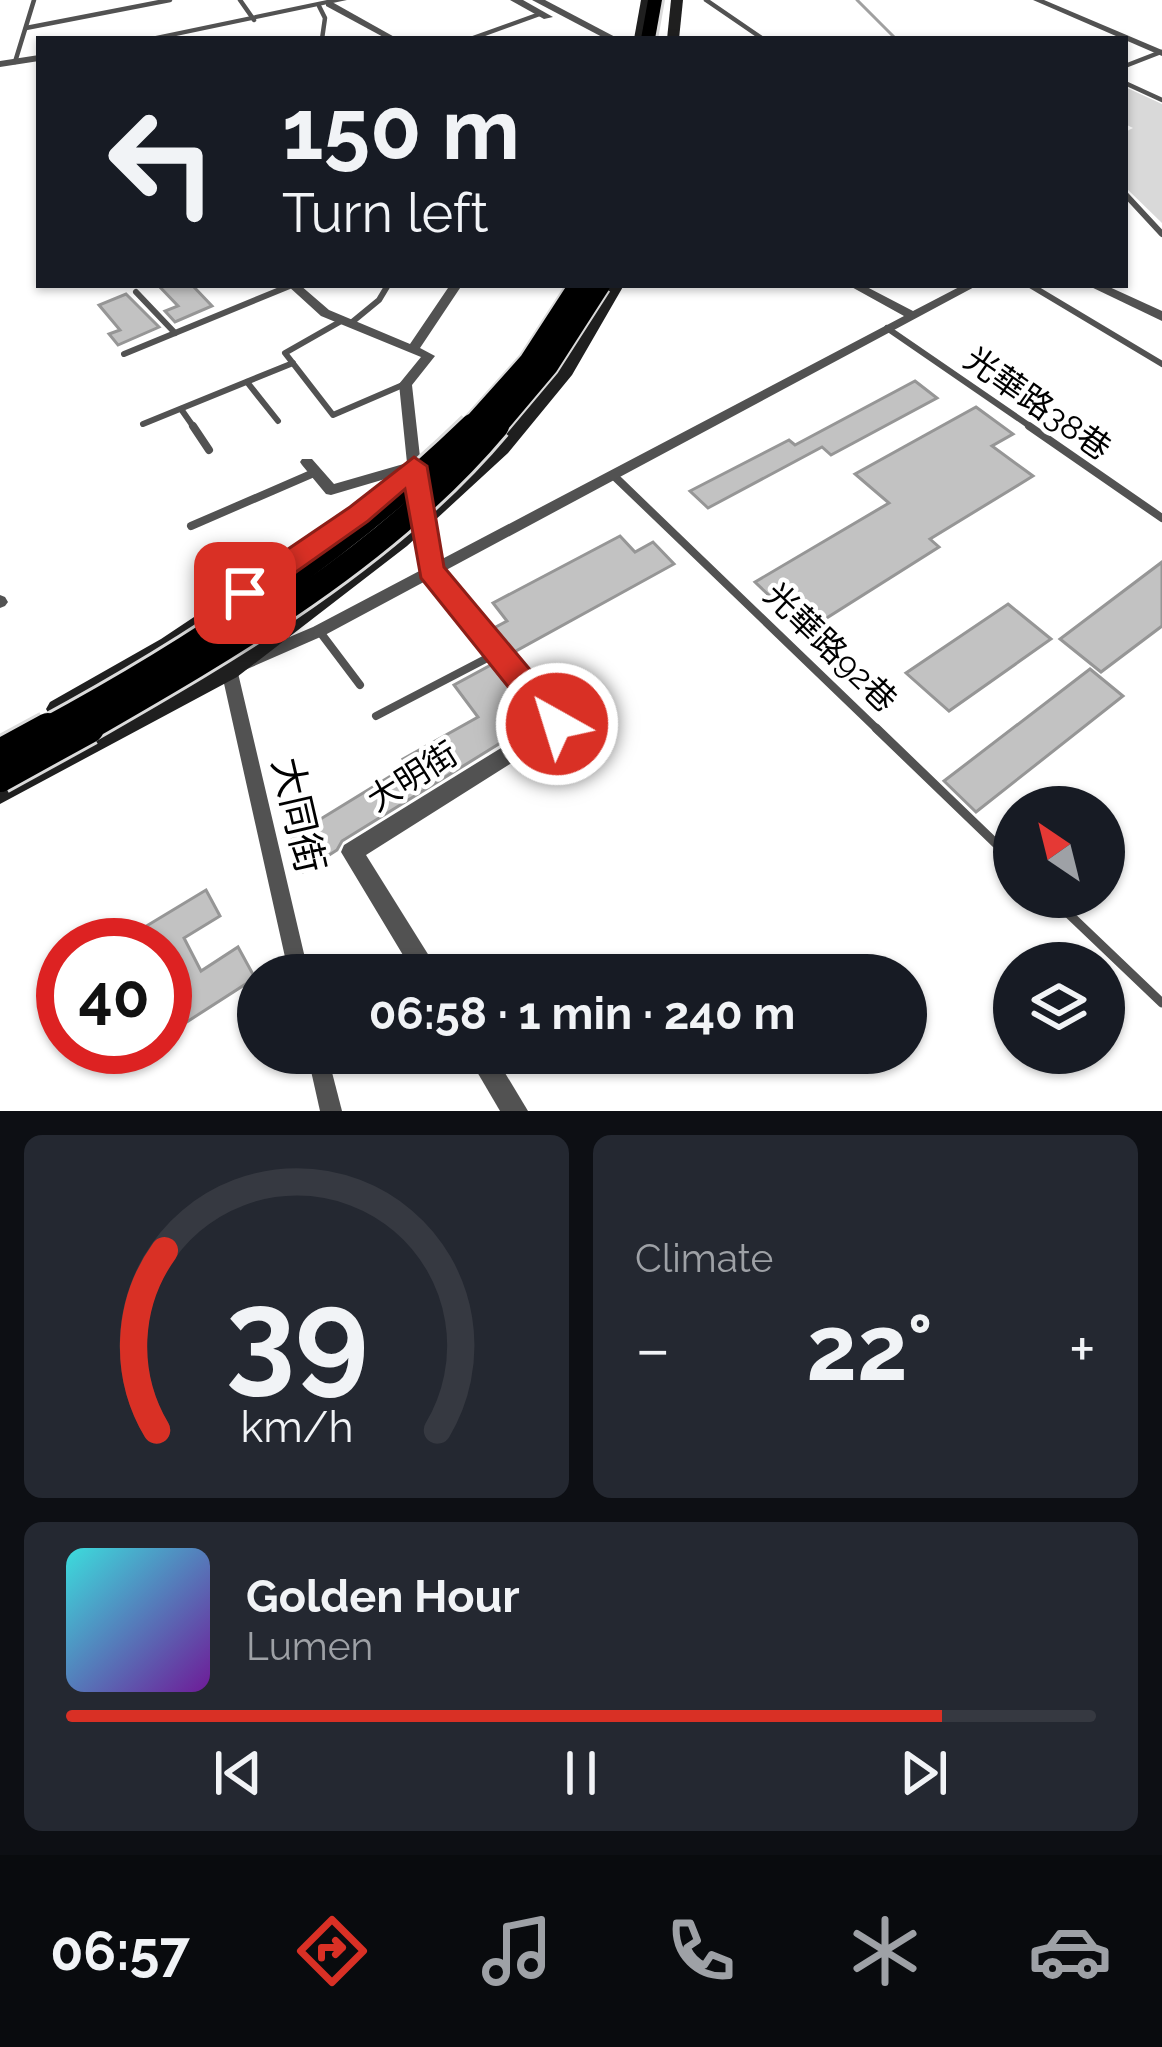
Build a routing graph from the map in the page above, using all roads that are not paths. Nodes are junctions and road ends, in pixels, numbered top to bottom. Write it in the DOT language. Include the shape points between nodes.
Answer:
graph roads {
  1 [pos="34,0"];
  2 [pos="170,0"];
  3 [pos="240,0"];
  4 [pos="515,0"];
  5 [pos="651,0"];
  6 [pos="673,0"];
  7 [pos="706,0"];
  8 [pos="1037,0"];
  9 [pos="330,3"];
  10 [pos="537,5"];
  11 [pos="254,20"];
  12 [pos="26,28"];
  13 [pos="163,36"];
  14 [pos="322,36"];
  15 [pos="389,36"];
  16 [pos="474,36"];
  17 [pos="585,36"];
  18 [pos="607,36"];
  19 [pos="645,36"];
  20 [pos="664,36"];
  21 [pos="673,36"];
  22 [pos="760,36"];
  23 [pos="1124,36"];
  24 [pos="1128,38"];
  25 [pos="1162,52"];
  26 [pos="36,58"];
  27 [pos="15,62"];
  28 [pos="0,64"];
  29 [pos="1128,65"];
  30 [pos="1128,84"];
  31 [pos="1162,100"];
  32 [pos="1128,197"];
  33 [pos="1162,234"];
  34 [pos="285,288"];
  35 [pos="296,288"];
  36 [pos="385,288"];
  37 [pos="454,288"];
  38 [pos="566,288"];
  39 [pos="576,288"];
  40 [pos="598,288"];
  41 [pos="614,288"];
  42 [pos="860,288"];
  43 [pos="966,288"];
  44 [pos="1035,288"];
  45 [pos="1100,288"];
  46 [pos="1128,288"];
  47 [pos="136,292"];
  48 [pos="1162,303"];
  49 [pos="913,316"];
  50 [pos="1162,317"];
  51 [pos="347,322"];
  52 [pos="887,328"];
  53 [pos="175,333"];
  54 [pos="414,346"];
  55 [pos="124,353"];
  56 [pos="293,363"];
  57 [pos="1162,364"];
  58 [pos="248,382"];
  59 [pos="405,384"];
  60 [pos="181,409"];
  61 [pos="278,421"];
  62 [pos="143,424"];
  63 [pos="209,450"];
  64 [pos="414,466"];
  65 [pos="312,467"];
  66 [pos="611,472"];
  67 [pos="1162,518"];
  68 [pos="423,520"];
  69 [pos="191,526"];
  70 [pos="430,571"];
  71 [pos="319,631"];
  72 [pos="499,652"];
  73 [pos="229,670"];
  74 [pos="361,686"];
  75 [pos="376,716"];
  76 [pos="0,741"];
  77 [pos="0,754"];
  78 [pos="0,777"];
  79 [pos="0,793"];
  80 [pos="993,841"];
  81 [pos="1074,918"];
  82 [pos="294,954"];
  83 [pos="416,954"];
  84 [pos="1162,1004"];
  85 [pos="322,1074"];
  86 [pos="491,1074"];
  87 [pos="331,1111"];
  88 [pos="515,1111"];
  1 -- 12 [label="lane"];
  2 -- 12 [label="lane"];
  3 -- 11 [label="lane"];
  4 -- 10 [label="street"];
  5 -- 19 [label="highway"];
  6 -- 20 [label="highway"];
  6 -- 21 [label="main road"];
  7 -- 22 [label="lane"];
  8 -- 23 [label="street"];
  9 -- 11 [label="street"];
  9 -- 14 [label="lane"];
  9 -- 15 [label="street"];
  10 -- 16 [label="street"];
  10 -- 17 [label="street"];
  10 -- 18 [label="street"];
  11 -- 13 [label="street"];
  12 -- 27 [label="lane"];
  24 -- 25 [label="street"];
  25 -- 29 [label="lane"];
  26 -- 27 [label="street"];
  27 -- 28 [label="street"];
  30 -- 31 [label="lane"];
  32 -- 33 [label="lane"];
  34 -- 53 [label="lane"];
  35 -- 51 [label="street"];
  36 -- 51 [label="lane"];
  37 -- 54 [label="street"];
  38 -- 64 [label="main road" via="523,357"];
  39 -- 77 [label="highway, bridge" via="531,359 465,434 370,522 178,652"];
  40 -- 78 [label="highway, bridge" via="551,366 487,442 388,533 195,666"];
  41 -- 68 [label="main road" via="566,370 501,448"];
  42 -- 49 [label="street"];
  43 -- 49 [label="street"];
  44 -- 57 [label="lane"];
  45 -- 50 [label="street"];
  46 -- 48 [label="street"];
  47 -- 53 [label="lane"];
  49 -- 52 [label="street"];
  51 -- 54 [label="street"];
  51 -- 56 [label="lane" via="285,353"];
  52 -- 66 [label="street"];
  52 -- 67 [label="lane, 光華路38巷"];
  53 -- 55 [label="lane"];
  54 -- 59 [label="street" via="428,362"];
  56 -- 58 [label="lane"];
  56 -- 59 [label="lane" via="334,415"];
  58 -- 60 [label="lane"];
  58 -- 61 [label="lane"];
  59 -- 64 [label="street"];
  60 -- 62 [label="lane"];
  60 -- 63 [label="lane"];
  64 -- 65 [label="street" via="331,490"];
  64 -- 68 [label="street"];
  64 -- 76 [label="main road" via="359,514 169,645"];
  65 -- 69 [label="lane"];
  66 -- 70 [label="street"];
  66 -- 80 [label="lane, 光華路92巷"];
  68 -- 70 [label="street"];
  68 -- 73 [label="main road"];
  70 -- 71 [label="street"];
  70 -- 72 [label="street, 大明街"];
  71 -- 73 [label="street"];
  71 -- 74 [label="lane"];
  72 -- 75 [label="lane"];
  72 -- 83 [label="street, 大明街" via="557,724 352,852"];
  73 -- 79 [label="main road"];
  73 -- 82 [label="street, 大同街"];
  81 -- 84 [label="lane"];
  85 -- 87 [label="street"];
  86 -- 88 [label="street"];
}
